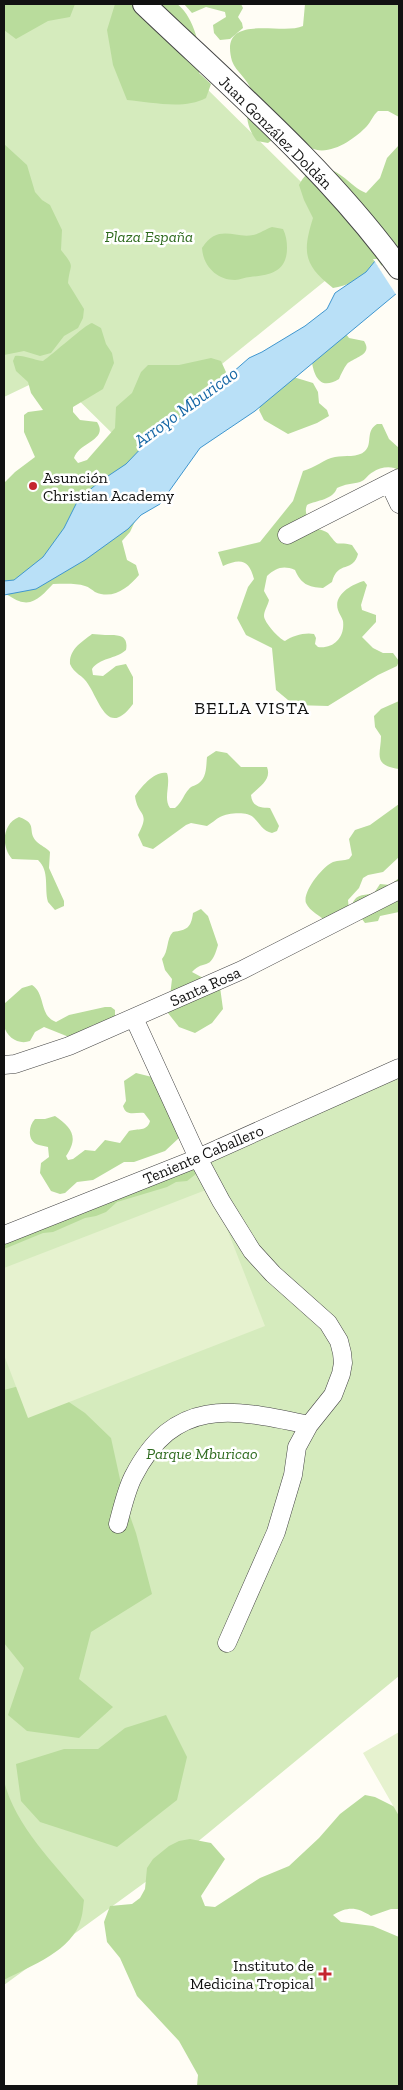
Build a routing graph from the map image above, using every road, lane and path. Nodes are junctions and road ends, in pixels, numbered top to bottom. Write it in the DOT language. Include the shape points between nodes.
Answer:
graph roads {
  1 [pos="144,4"];
  2 [pos="399,268"];
  3 [pos="394,481"];
  4 [pos="399,504"];
  5 [pos="286,535"];
  6 [pos="399,890"];
  7 [pos="134,1018"];
  8 [pos="4,1066"];
  9 [pos="399,1068"];
  10 [pos="198,1158"];
  11 [pos="4,1235"];
  12 [pos="309,1425"];
  13 [pos="118,1524"];
  14 [pos="227,1643"];
  1 -- 2 [label="street, Juan González Doldán" via="314,168"];
  3 -- 4 [label="street"];
  3 -- 5 [label="street"];
  6 -- 7 [label="street, Santa Rosa" via="242,970"];
  7 -- 8 [label="street, Santa Rosa" via="69,1046"];
  7 -- 10 [label="street"];
  9 -- 10 [label="street, Teniente Caballero"];
  10 -- 11 [label="street, Teniente Caballero"];
  10 -- 12 [label="street" via="252,1251 328,1323 339,1341 343,1363 341,1374 332,1395"];
  12 -- 13 [label="street" via="250,1413 220,1412 197,1416 179,1424 165,1433 132,1478"];
  12 -- 14 [label="street" via="297,1447 293,1476 276,1532"];
}
